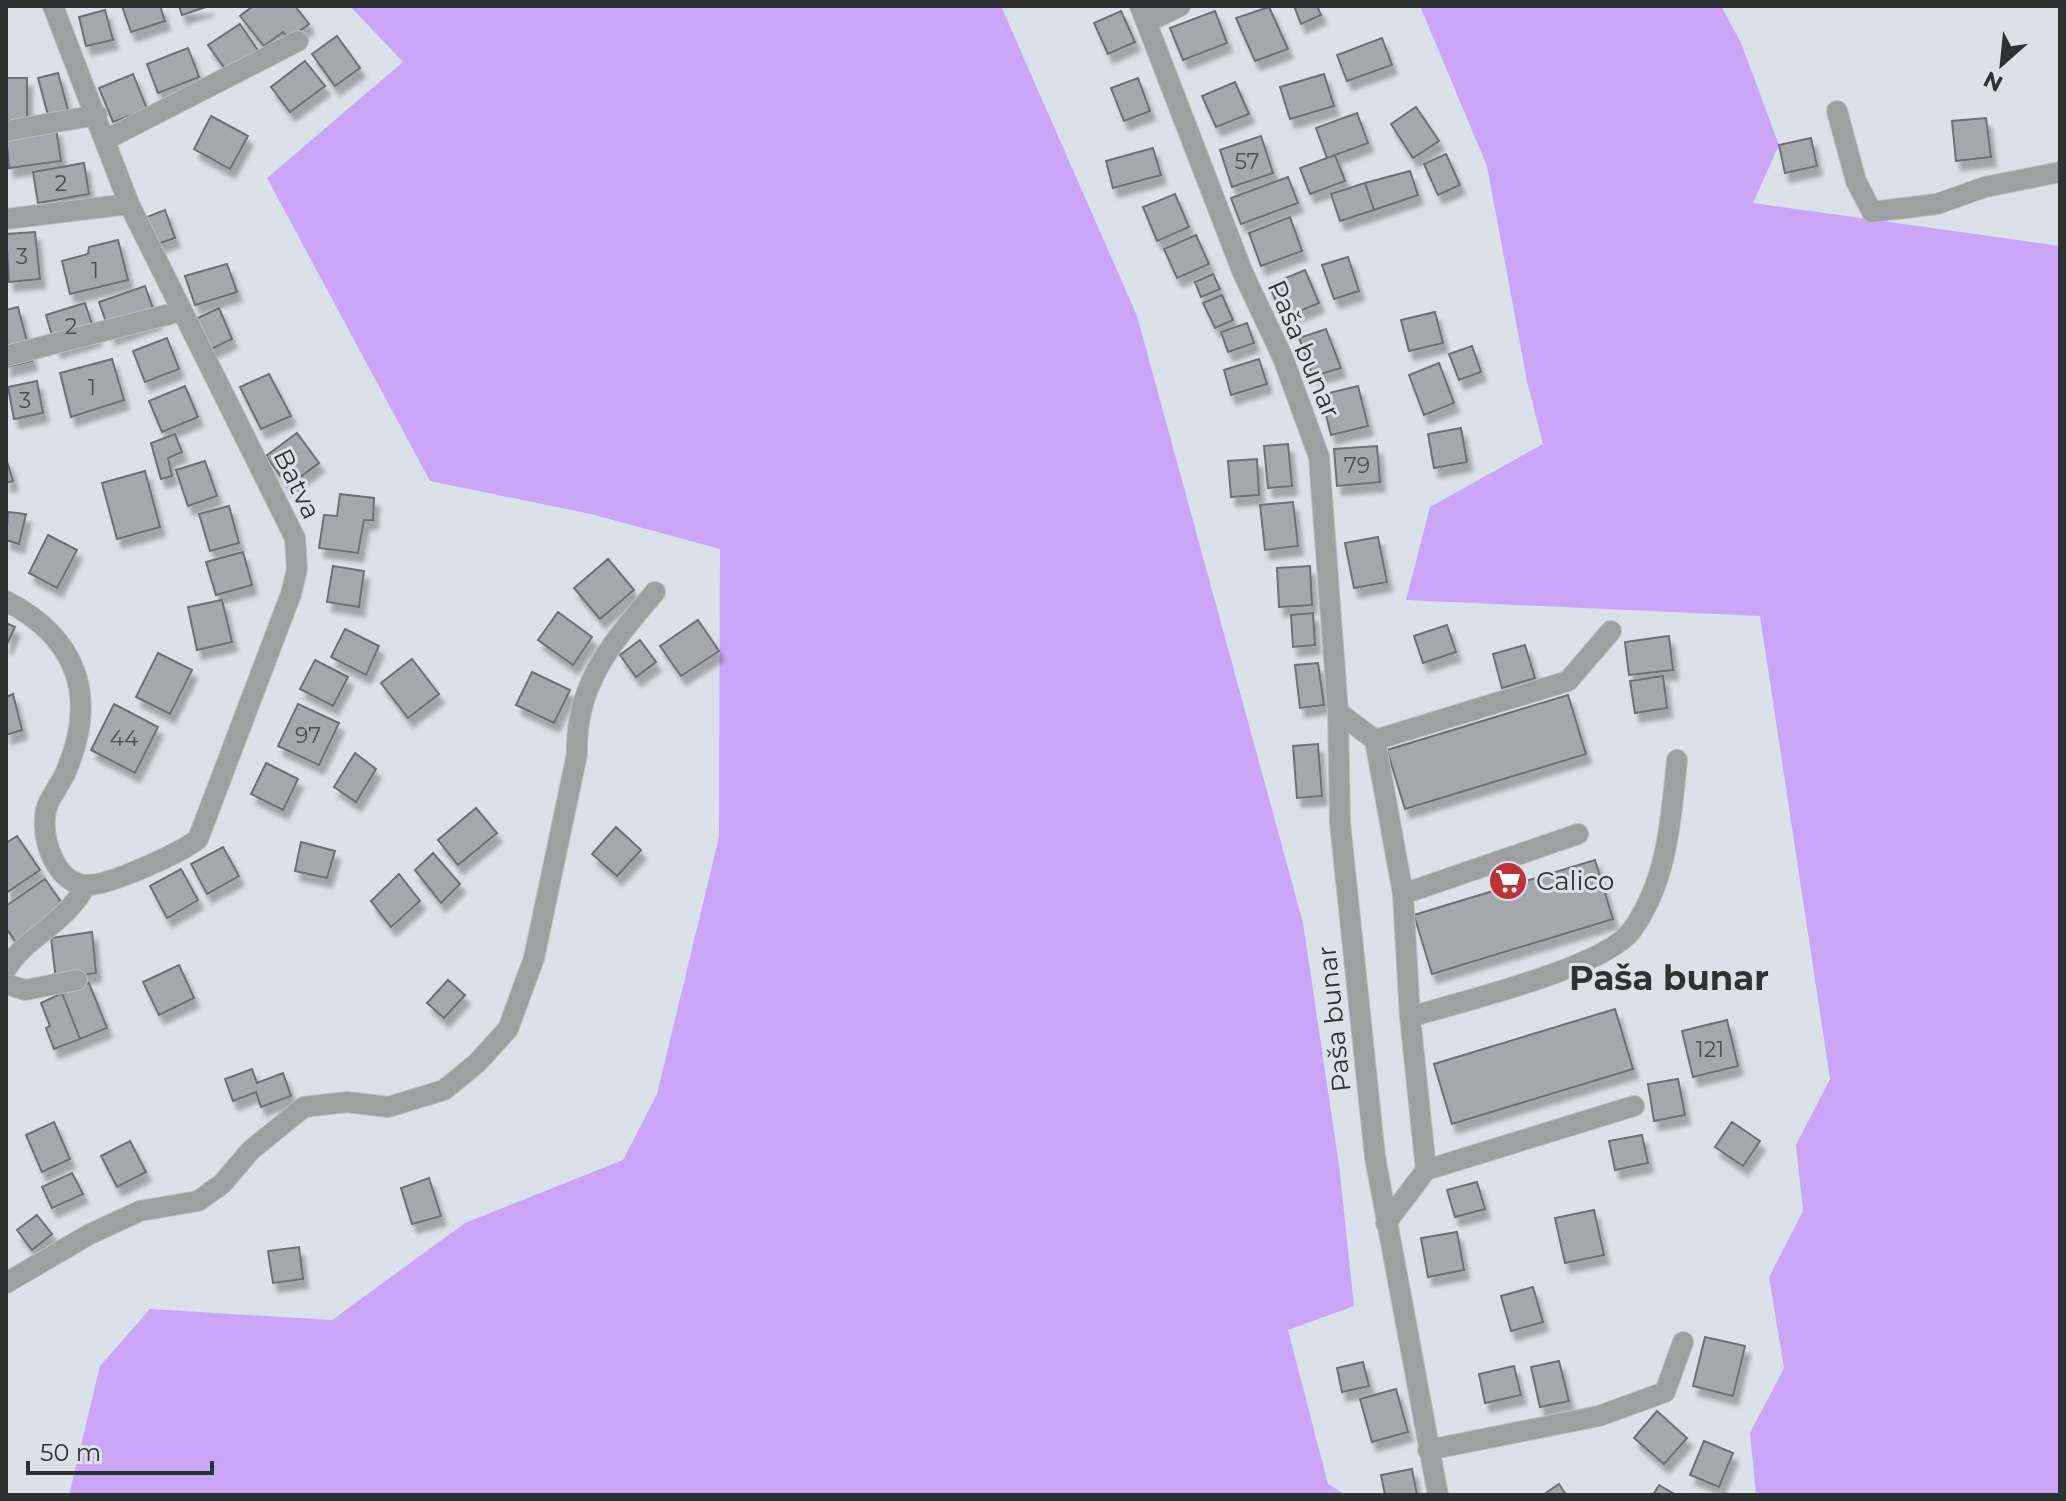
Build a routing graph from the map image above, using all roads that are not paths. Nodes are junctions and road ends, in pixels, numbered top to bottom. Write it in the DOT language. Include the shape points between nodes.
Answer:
graph roads {
  1 [pos="1180,6"];
  2 [pos="59,8"];
  3 [pos="1144,14"];
  4 [pos="298,41"];
  5 [pos="1837,111"];
  6 [pos="97,115"];
  7 [pos="6,131"];
  8 [pos="107,139"];
  9 [pos="2060,172"];
  10 [pos="129,204"];
  11 [pos="6,219"];
  12 [pos="182,311"];
  13 [pos="6,356"];
  14 [pos="655,592"];
  15 [pos="6,601"];
  16 [pos="1611,631"];
  17 [pos="1338,712"];
  18 [pos="1375,740"];
  19 [pos="1677,760"];
  20 [pos="1578,834"];
  21 [pos="86,885"];
  22 [pos="1403,894"];
  23 [pos="6,969"];
  24 [pos="77,980"];
  25 [pos="6,984"];
  26 [pos="1410,1017"];
  27 [pos="1634,1106"];
  28 [pos="1426,1170"];
  29 [pos="1386,1223"];
  30 [pos="6,1283"];
  31 [pos="1683,1342"];
  32 [pos="1428,1450"];
  33 [pos="1438,1495"];
  1 -- 3 [label="street, Paša bunar"];
  2 -- 6 [label="street, Batva"];
  3 -- 17 [label="street, Paša bunar" via="1319,457"];
  4 -- 8 [label="street"];
  5 -- 9 [label="street" via="1856,181 1872,212 1937,204 1985,187"];
  6 -- 7 [label="street"];
  6 -- 8 [label="street, Batva"];
  8 -- 10 [label="street, Batva"];
  10 -- 11 [label="street"];
  10 -- 12 [label="street, Batva"];
  12 -- 13 [label="street"];
  12 -- 21 [label="street, Batva" via="293,530 295,582 203,832 192,844 149,865"];
  14 -- 30 [label="street" via="603,655 576,720 577,754 534,958 508,1029 477,1063 444,1090 388,1107 347,1102 304,1107 198,1201 140,1211"];
  15 -- 21 [label="street" via="56,635 78,683 73,753 44,822 56,864"];
  16 -- 18 [label="street" via="1568,681"];
  17 -- 18 [label="street"];
  17 -- 29 [label="street, Paša bunar" via="1340,823"];
  18 -- 22 [label="street"];
  19 -- 26 [label="street" via="1659,880 1631,933 1582,965"];
  20 -- 22 [label="street"];
  21 -- 23 [label="street" via="63,918"];
  22 -- 26 [label="street"];
  24 -- 25 [label="street" via="25,990"];
  26 -- 28 [label="street"];
  27 -- 28 [label="street"];
  28 -- 29 [label="street"];
  29 -- 32 [label="street, Paša bunar"];
  31 -- 32 [label="street" via="1665,1392 1599,1416"];
  32 -- 33 [label="street, Paša bunar"];
}
